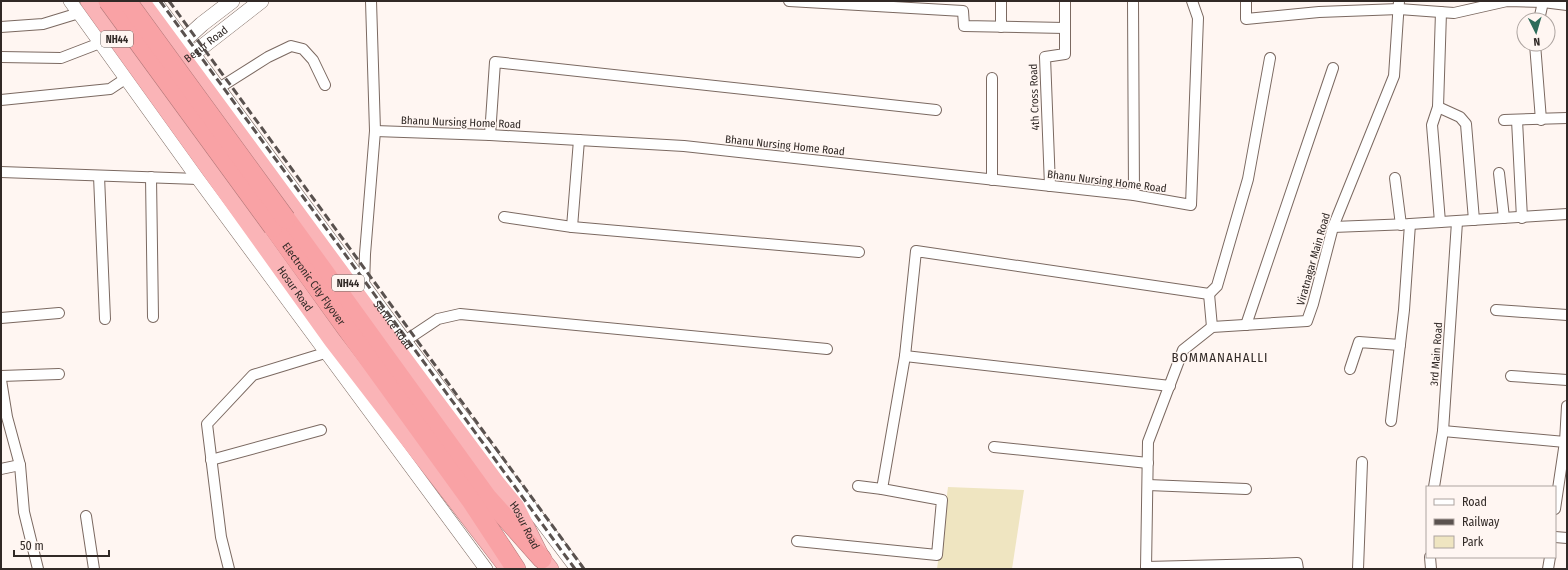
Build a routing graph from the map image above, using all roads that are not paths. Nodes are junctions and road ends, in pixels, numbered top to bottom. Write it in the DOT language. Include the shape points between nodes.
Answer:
graph roads {
  1 [pos="70,1"];
  2 [pos="108,1"];
  3 [pos="127,1"];
  4 [pos="141,1"];
  5 [pos="155,1"];
  6 [pos="232,1"];
  7 [pos="261,1"];
  8 [pos="371,1"];
  9 [pos="789,1"];
  10 [pos="1001,1"];
  11 [pos="1065,1"];
  12 [pos="1133,1"];
  13 [pos="1192,1"];
  14 [pos="1246,1"];
  15 [pos="1507,1"];
  16 [pos="1543,2"];
  17 [pos="1399,5"];
  18 [pos="1567,5"];
  19 [pos="84,7"];
  20 [pos="1441,12"];
  21 [pos="1541,12"];
  22 [pos="1,27"];
  23 [pos="1001,27"];
  24 [pos="1065,28"];
  25 [pos="100,43"];
  26 [pos="185,51"];
  27 [pos="1536,52"];
  28 [pos="1,57"];
  29 [pos="1270,58"];
  30 [pos="1333,68"];
  31 [pos="992,78"];
  32 [pos="125,79"];
  33 [pos="148,82"];
  34 [pos="325,85"];
  35 [pos="219,88"];
  36 [pos="1,100"];
  37 [pos="1438,107"];
  38 [pos="936,110"];
  39 [pos="1567,118"];
  40 [pos="1504,120"];
  41 [pos="1517,120"];
  42 [pos="1541,120"];
  43 [pos="375,131"];
  44 [pos="490,134"];
  45 [pos="579,140"];
  46 [pos="1,172"];
  47 [pos="1499,172"];
  48 [pos="99,176"];
  49 [pos="151,177"];
  50 [pos="1395,178"];
  51 [pos="198,179"];
  52 [pos="992,180"];
  53 [pos="1050,186"];
  54 [pos="1134,195"];
  55 [pos="1567,214"];
  56 [pos="504,217"];
  57 [pos="1504,218"];
  58 [pos="1522,218"];
  59 [pos="1474,220"];
  60 [pos="1440,222"];
  61 [pos="1457,222"];
  62 [pos="279,223"];
  63 [pos="1405,224"];
  64 [pos="1333,226"];
  65 [pos="572,227"];
  66 [pos="859,252"];
  67 [pos="364,285"];
  68 [pos="1209,294"];
  69 [pos="1496,310"];
  70 [pos="59,313"];
  71 [pos="1567,315"];
  72 [pos="153,317"];
  73 [pos="1,318"];
  74 [pos="104,319"];
  75 [pos="1246,325"];
  76 [pos="1212,327"];
  77 [pos="405,341"];
  78 [pos="1400,345"];
  79 [pos="827,348"];
  80 [pos="325,353"];
  81 [pos="905,356"];
  82 [pos="1350,369"];
  83 [pos="59,374"];
  84 [pos="1,376"];
  85 [pos="1511,376"];
  86 [pos="1,380"];
  87 [pos="1567,380"];
  88 [pos="1170,386"];
  89 [pos="1567,406"];
  90 [pos="4,418"];
  91 [pos="1391,422"];
  92 [pos="321,430"];
  93 [pos="1443,431"];
  94 [pos="1565,442"];
  95 [pos="994,447"];
  96 [pos="211,460"];
  97 [pos="1362,462"];
  98 [pos="1148,463"];
  99 [pos="20,465"];
  100 [pos="1,469"];
  101 [pos="1148,485"];
  102 [pos="858,486"];
  103 [pos="1434,486"];
  104 [pos="882,489"];
  105 [pos="1246,489"];
  106 [pos="1556,497"];
  107 [pos="86,516"];
  108 [pos="1556,537"];
  109 [pos="1567,538"];
  110 [pos="797,541"];
  111 [pos="1430,558"];
  112 [pos="1550,558"];
  113 [pos="546,564"];
  114 [pos="1267,566"];
  115 [pos="1146,568"];
  116 [pos="38,569"];
  117 [pos="94,569"];
  118 [pos="228,569"];
  119 [pos="486,569"];
  120 [pos="511,569"];
  121 [pos="516,569"];
  122 [pos="577,569"];
  123 [pos="1298,569"];
  124 [pos="1358,569"];
  125 [pos="1431,569"];
  126 [pos="1548,569"];
  1 -- 19 [label="street"];
  2 -- 62 [label="highway, Electronic City Flyover, bridge"];
  3 -- 62 [label="highway, Electronic City Flyover, bridge"];
  4 -- 26 [label="highway, Hosur Road / NH44"];
  5 -- 26 [label="street, Service Road"];
  6 -- 26 [label="main road, Begur Road" via="202,24"];
  7 -- 26 [label="main road, Begur Road" via="215,39"];
  8 -- 43 [label="street"];
  9 -- 23 [label="street" via="963,10 964,26"];
  10 -- 23 [label="street"];
  11 -- 24 [label="street, 4th Cross Road"];
  12 -- 54 [label="street"];
  13 -- 54 [label="street, Bhanu Nursing Home Road" via="1198,18 1191,205"];
  14 -- 17 [label="street" via="1246,19"];
  15 -- 16 [label="street"];
  15 -- 20 [label="street" via="1454,13"];
  16 -- 18 [label="street"];
  16 -- 21 [label="street"];
  17 -- 20 [label="street"];
  17 -- 64 [label="street, Viratnagar Main Road" via="1394,76"];
  19 -- 22 [label="street" via="43,24"];
  19 -- 25 [label="street"];
  19 -- 33 [label="highway, Hosur Road / NH44"];
  20 -- 37 [label="street"];
  23 -- 24 [label="street"];
  24 -- 53 [label="street, 4th Cross Road" via="1065,54 1045,57"];
  25 -- 28 [label="street" via="61,58"];
  25 -- 32 [label="street"];
  26 -- 33 [label="main road"];
  26 -- 35 [label="street, Service Road"];
  26 -- 113 [label="highway, Hosur Road / NH44" via="417,377 516,506"];
  27 -- 42 [label="street"];
  29 -- 68 [label="street" via="1248,179 1217,286"];
  30 -- 75 [label="street"];
  31 -- 52 [label="street"];
  32 -- 36 [label="street" via="110,89"];
  32 -- 51 [label="street"];
  33 -- 120 [label="highway, Hosur Road / NH44" via="332,340 500,560"];
  34 -- 35 [label="street" via="313,60 303,49 290,46"];
  35 -- 67 [label="street, Service Road"];
  37 -- 59 [label="street" via="1460,117 1466,124"];
  37 -- 60 [label="street" via="1432,125"];
  38 -- 44 [label="street" via="495,62"];
  39 -- 42 [label="street"];
  40 -- 41 [label="street"];
  41 -- 42 [label="street"];
  41 -- 58 [label="street"];
  43 -- 44 [label="street, Bhanu Nursing Home Road"];
  43 -- 67 [label="street"];
  44 -- 45 [label="street, Bhanu Nursing Home Road"];
  45 -- 52 [label="street, Bhanu Nursing Home Road" via="684,146"];
  45 -- 65 [label="street"];
  46 -- 48 [label="street"];
  47 -- 57 [label="street"];
  48 -- 49 [label="street"];
  48 -- 74 [label="street"];
  49 -- 51 [label="street"];
  49 -- 72 [label="street"];
  50 -- 63 [label="street"];
  51 -- 80 [label="street"];
  52 -- 53 [label="street, Bhanu Nursing Home Road"];
  53 -- 54 [label="street, Bhanu Nursing Home Road"];
  55 -- 58 [label="street"];
  56 -- 65 [label="street"];
  57 -- 58 [label="street"];
  57 -- 59 [label="street"];
  59 -- 61 [label="street"];
  60 -- 61 [label="street"];
  60 -- 63 [label="street"];
  61 -- 93 [label="street, 3rd Main Road"];
  62 -- 113 [label="highway, Electronic City Flyover" via="487,497"];
  62 -- 121 [label="highway, Electronic City Flyover"];
  63 -- 64 [label="street"];
  63 -- 78 [label="street"];
  64 -- 75 [label="street, Viratnagar Main Road" via="1307,320"];
  65 -- 66 [label="street"];
  67 -- 77 [label="street, Service Road"];
  68 -- 76 [label="street"];
  68 -- 81 [label="street" via="916,251"];
  69 -- 71 [label="street"];
  70 -- 73 [label="street"];
  75 -- 76 [label="street, Viratnagar Main Road"];
  76 -- 88 [label="street" via="1183,350"];
  77 -- 79 [label="street" via="438,319 460,314"];
  77 -- 122 [label="street, Service Road"];
  78 -- 82 [label="street" via="1359,342"];
  78 -- 91 [label="street"];
  80 -- 96 [label="street" via="253,375 207,424"];
  80 -- 119 [label="street"];
  81 -- 88 [label="street"];
  81 -- 104 [label="street"];
  83 -- 84 [label="street"];
  85 -- 87 [label="street"];
  86 -- 90 [label="street"];
  88 -- 98 [label="street" via="1148,442"];
  89 -- 94 [label="street"];
  90 -- 99 [label="street"];
  92 -- 96 [label="street"];
  93 -- 94 [label="street"];
  93 -- 103 [label="street, 3rd Main Road"];
  94 -- 106 [label="street"];
  95 -- 98 [label="street"];
  96 -- 118 [label="street"];
  97 -- 124 [label="street"];
  98 -- 101 [label="street"];
  99 -- 100 [label="street"];
  99 -- 116 [label="street" via="24,512"];
  101 -- 105 [label="street"];
  101 -- 115 [label="street"];
  102 -- 104 [label="street"];
  104 -- 110 [label="street" via="942,500 937,555"];
  107 -- 117 [label="street"];
  108 -- 109 [label="street"];
  111 -- 125 [label="street"];
  112 -- 126 [label="street"];
  114 -- 115 [label="street"];
  114 -- 123 [label="street" via="1297,563"];
}
